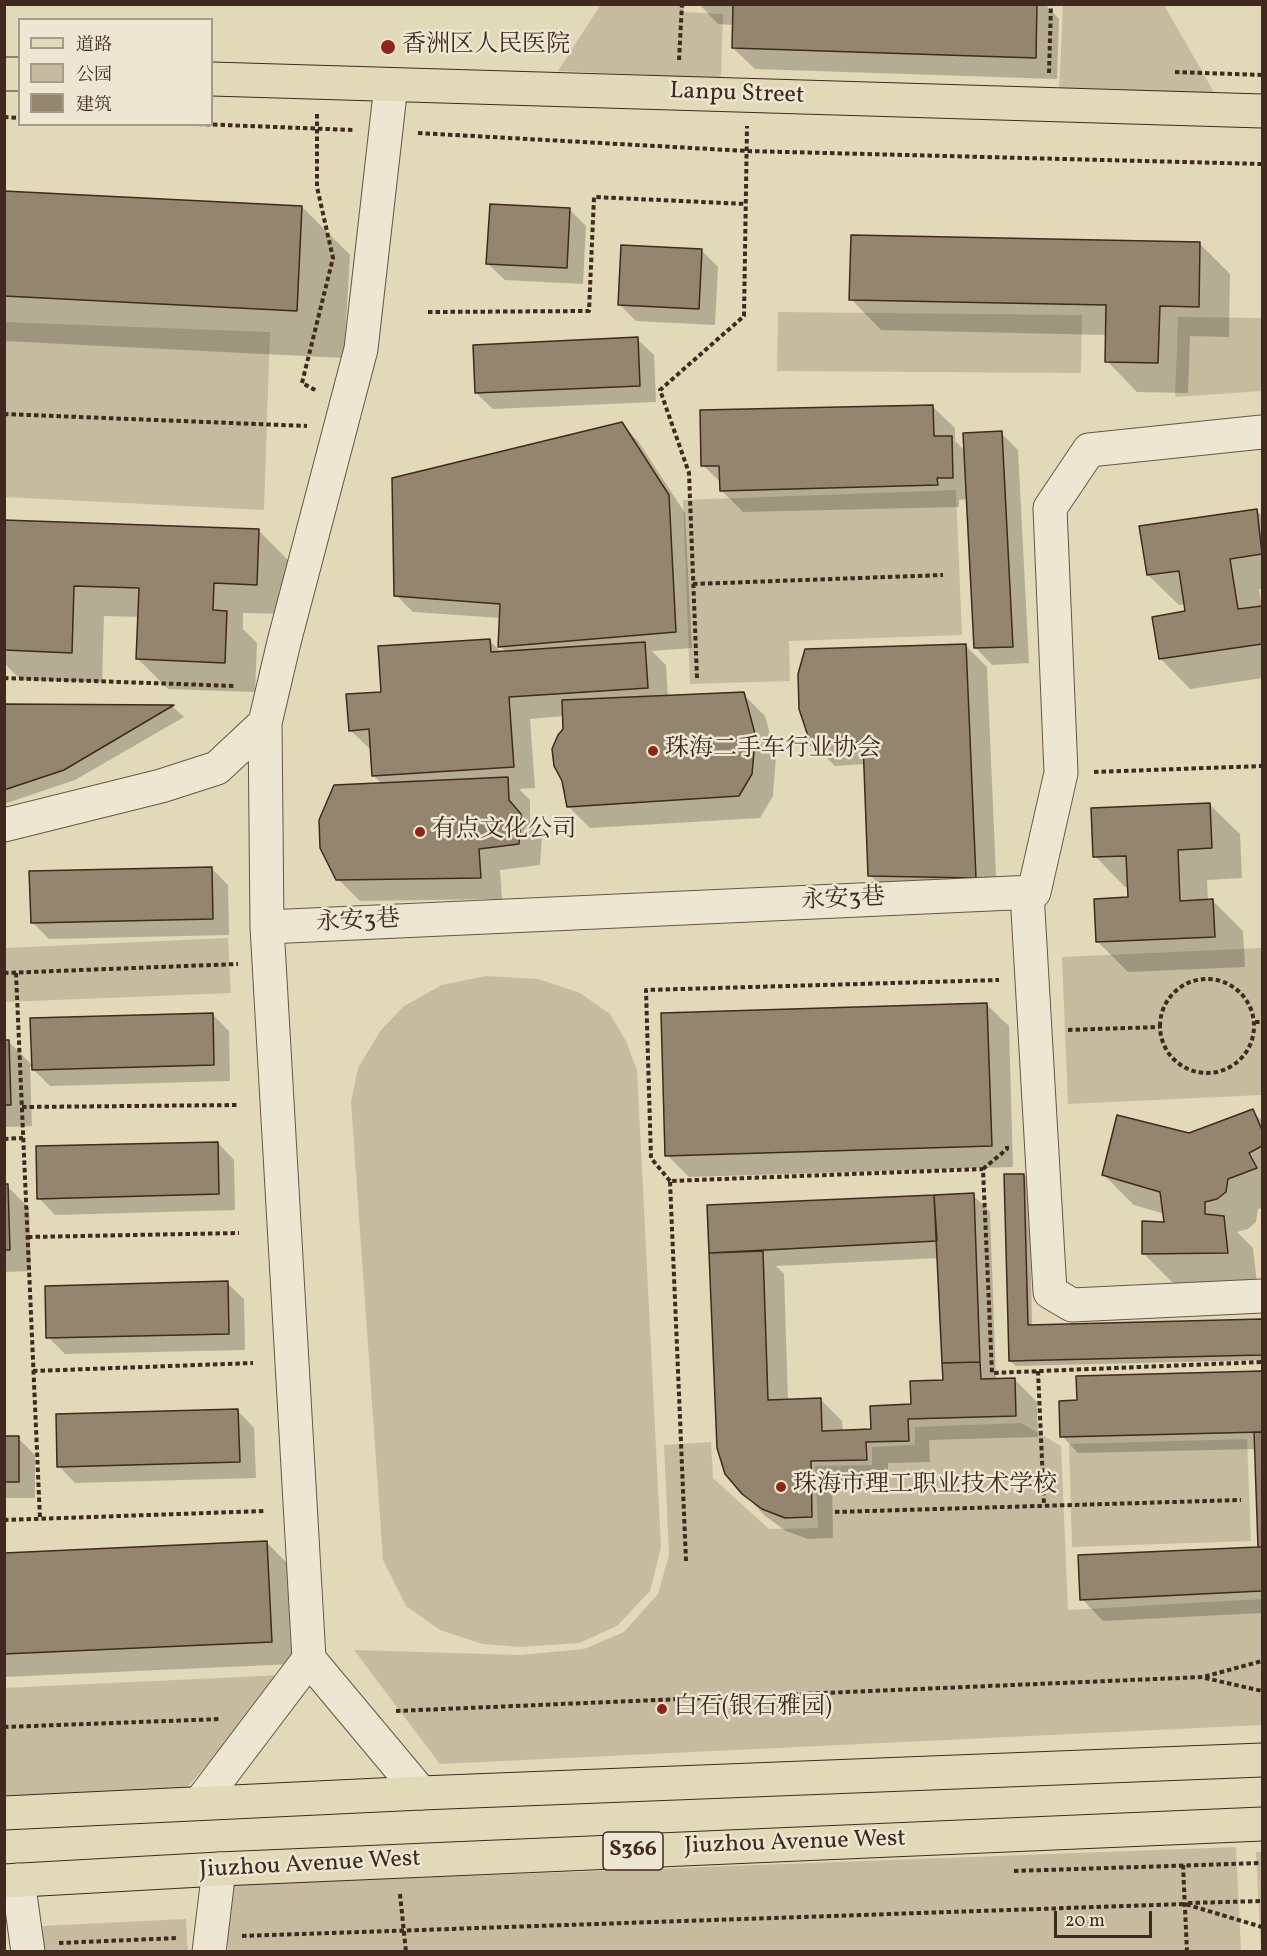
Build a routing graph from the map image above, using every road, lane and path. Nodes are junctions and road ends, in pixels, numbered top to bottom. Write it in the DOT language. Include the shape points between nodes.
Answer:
graph roads {
  1 [pos="682,4"];
  2 [pos="1051,4"];
  3 [pos="213,80"];
  4 [pos="316,82"];
  5 [pos="391,85"];
  6 [pos="678,94"];
  7 [pos="748,96"];
  8 [pos="1048,105"];
  9 [pos="1263,111"];
  10 [pos="213,125"];
  11 [pos="316,129"];
  12 [pos="386,131"];
  13 [pos="747,151"];
  14 [pos="1263,165"];
  15 [pos="746,204"];
  16 [pos="428,312"];
  17 [pos="4,414"];
  18 [pos="343,417"];
  19 [pos="1263,432"];
  20 [pos="943,574"];
  21 [pos="693,584"];
  22 [pos="4,678"];
  23 [pos="698,678"];
  24 [pos="236,686"];
  25 [pos="265,723"];
  26 [pos="1263,766"];
  27 [pos="1061,773"];
  28 [pos="4,825"];
  29 [pos="1027,892"];
  30 [pos="267,927"];
  31 [pos="268,963"];
  32 [pos="4,973"];
  33 [pos="16,973"];
  34 [pos="1002,991"];
  35 [pos="1255,1022"];
  36 [pos="1263,1022"];
  37 [pos="1160,1027"];
  38 [pos="1034,1031"];
  39 [pos="239,1105"];
  40 [pos="22,1107"];
  41 [pos="4,1138"];
  42 [pos="23,1138"];
  43 [pos="1007,1138"];
  44 [pos="983,1169"];
  45 [pos="670,1181"];
  46 [pos="239,1233"];
  47 [pos="28,1237"];
  48 [pos="1263,1296"];
  49 [pos="1263,1362"];
  50 [pos="253,1363"];
  51 [pos="33,1371"];
  52 [pos="1038,1371"];
  53 [pos="1241,1500"];
  54 [pos="1044,1506"];
  55 [pos="265,1511"];
  56 [pos="835,1512"];
  57 [pos="40,1519"];
  58 [pos="4,1520"];
  59 [pos="686,1561"];
  60 [pos="309,1659"];
  61 [pos="1263,1661"];
  62 [pos="1203,1677"];
  63 [pos="1263,1691"];
  64 [pos="354,1713"];
  65 [pos="266,1717"];
  66 [pos="4,1727"];
  67 [pos="1263,1760"];
  68 [pos="421,1793"];
  69 [pos="200,1803"];
  70 [pos="4,1813"];
  71 [pos="1263,1824"];
  72 [pos="1183,1865"];
  73 [pos="219,1869"];
  74 [pos="11,1881"];
  75 [pos="400,1890"];
  76 [pos="1263,1901"];
  77 [pos="1185,1904"];
  78 [pos="1263,1927"];
  79 [pos="404,1931"];
  80 [pos="210,1944"];
  81 [pos="27,1948"];
  82 [pos="406,1952"];
  83 [pos="1187,1952"];
  1 -- 6 [label="path"];
  2 -- 8 [label="path"];
  3 -- 4 [label="main road, Lanpu Street"];
  4 -- 5 [label="main road, Lanpu Street"];
  4 -- 11 [label="path"];
  5 -- 6 [label="main road, Lanpu Street"];
  5 -- 12 [label="street"];
  6 -- 7 [label="main road, Lanpu Street"];
  7 -- 8 [label="main road, Lanpu Street"];
  7 -- 13 [label="path"];
  8 -- 9 [label="main road, Lanpu Street"];
  10 -- 11 [label="path"];
  11 -- 12 [label="path"];
  11 -- 18 [label="path" via="317,187 333,258 302,383"];
  12 -- 13 [label="path"];
  12 -- 18 [label="street" via="361,349"];
  13 -- 14 [label="path"];
  13 -- 15 [label="path"];
  15 -- 16 [label="path" via="594,197 589,311"];
  15 -- 21 [label="path" via="744,316 660,390 688,473"];
  17 -- 18 [label="path"];
  18 -- 25 [label="street"];
  19 -- 27 [label="street" via="1089,450 1050,508"];
  20 -- 21 [label="path"];
  21 -- 23 [label="path"];
  22 -- 24 [label="path"];
  25 -- 28 [label="street" via="217,768"];
  25 -- 30 [label="street"];
  26 -- 27 [label="path"];
  27 -- 29 [label="street" via="1034,892"];
  29 -- 30 [label="street, 永安3巷"];
  29 -- 38 [label="street"];
  30 -- 31 [label="street"];
  31 -- 33 [label="path"];
  31 -- 60 [label="street"];
  32 -- 33 [label="path"];
  33 -- 40 [label="path"];
  34 -- 45 [label="path" via="1002,980 646,990 651,1158"];
  35 -- 36 [label="path"];
  35 -- 37 [label="path" via="1248,1001 1238,990 1211,978 1181,986 1169,997"];
  35 -- 37 [label="path" via="1251,1045 1243,1058 1215,1073 1183,1067 1162,1043"];
  37 -- 38 [label="path"];
  38 -- 48 [label="street" via="1050,1292 1072,1305"];
  39 -- 40 [label="path"];
  40 -- 42 [label="path"];
  41 -- 42 [label="path"];
  42 -- 47 [label="path"];
  43 -- 44 [label="path" via="1007,1149"];
  44 -- 45 [label="path"];
  44 -- 52 [label="path" via="992,1373"];
  45 -- 59 [label="path"];
  46 -- 47 [label="path"];
  47 -- 51 [label="path"];
  49 -- 52 [label="path"];
  50 -- 51 [label="path"];
  51 -- 57 [label="path"];
  52 -- 54 [label="path"];
  53 -- 54 [label="path"];
  54 -- 56 [label="path"];
  55 -- 57 [label="path"];
  57 -- 58 [label="path"];
  60 -- 64 [label="street"];
  60 -- 65 [label="street"];
  61 -- 62 [label="path"];
  62 -- 63 [label="path"];
  62 -- 64 [label="path"];
  64 -- 68 [label="street"];
  65 -- 66 [label="path"];
  65 -- 69 [label="street"];
  67 -- 68 [label="main road"];
  68 -- 69 [label="main road"];
  69 -- 70 [label="main road"];
  71 -- 73 [label="main road, Jiuzhou Avenue West / S366"];
  72 -- 77 [label="path"];
  73 -- 74 [label="main road, Jiuzhou Avenue West / S366"];
  73 -- 80 [label="street"];
  74 -- 81 [label="street"];
  75 -- 79 [label="path"];
  76 -- 77 [label="path"];
  77 -- 78 [label="path"];
  77 -- 79 [label="path"];
  77 -- 83 [label="path"];
  79 -- 80 [label="path"];
  79 -- 82 [label="path"];
  80 -- 81 [label="path"];
}
